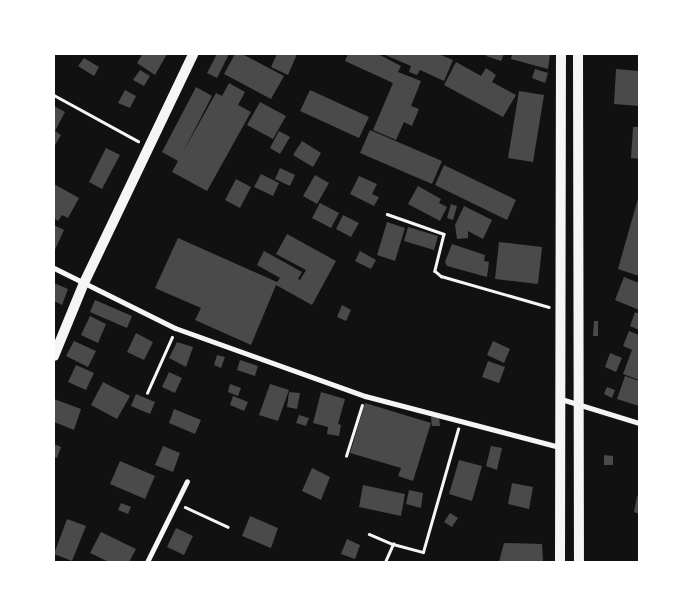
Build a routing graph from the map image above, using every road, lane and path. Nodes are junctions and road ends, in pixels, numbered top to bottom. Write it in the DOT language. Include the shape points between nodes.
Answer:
graph roads {
  1 [pos="194,54"];
  2 [pos="561,54"];
  3 [pos="578,54"];
  4 [pos="54,95"];
  5 [pos="148,146"];
  6 [pos="386,214"];
  7 [pos="54,268"];
  8 [pos="84,283"];
  9 [pos="560,310"];
  10 [pos="175,328"];
  11 [pos="54,356"];
  12 [pos="147,394"];
  13 [pos="365,396"];
  14 [pos="559,399"];
  15 [pos="579,403"];
  16 [pos="461,420"];
  17 [pos="639,423"];
  18 [pos="559,447"];
  19 [pos="346,456"];
  20 [pos="187,481"];
  21 [pos="176,503"];
  22 [pos="228,527"];
  23 [pos="369,534"];
  24 [pos="393,544"];
  25 [pos="147,562"];
  26 [pos="385,562"];
  27 [pos="560,562"];
  28 [pos="579,562"];
  1 -- 5 [label="main road"];
  2 -- 9 [label="main road"];
  3 -- 15 [label="main road"];
  4 -- 5 [label="path"];
  5 -- 8 [label="main road"];
  6 -- 9 [label="path" via="444,234 434,271 441,276"];
  7 -- 8 [label="street"];
  8 -- 10 [label="street"];
  8 -- 11 [label="main road"];
  9 -- 14 [label="main road"];
  10 -- 12 [label="path"];
  10 -- 13 [label="street"];
  13 -- 16 [label="street"];
  13 -- 19 [label="path"];
  14 -- 15 [label="street"];
  14 -- 18 [label="main road"];
  15 -- 17 [label="street"];
  15 -- 28 [label="main road"];
  16 -- 18 [label="street"];
  16 -- 24 [label="path" via="423,552"];
  18 -- 27 [label="main road"];
  20 -- 21 [label="street"];
  21 -- 22 [label="path"];
  21 -- 25 [label="street"];
  23 -- 24 [label="path"];
  24 -- 26 [label="path"];
}
